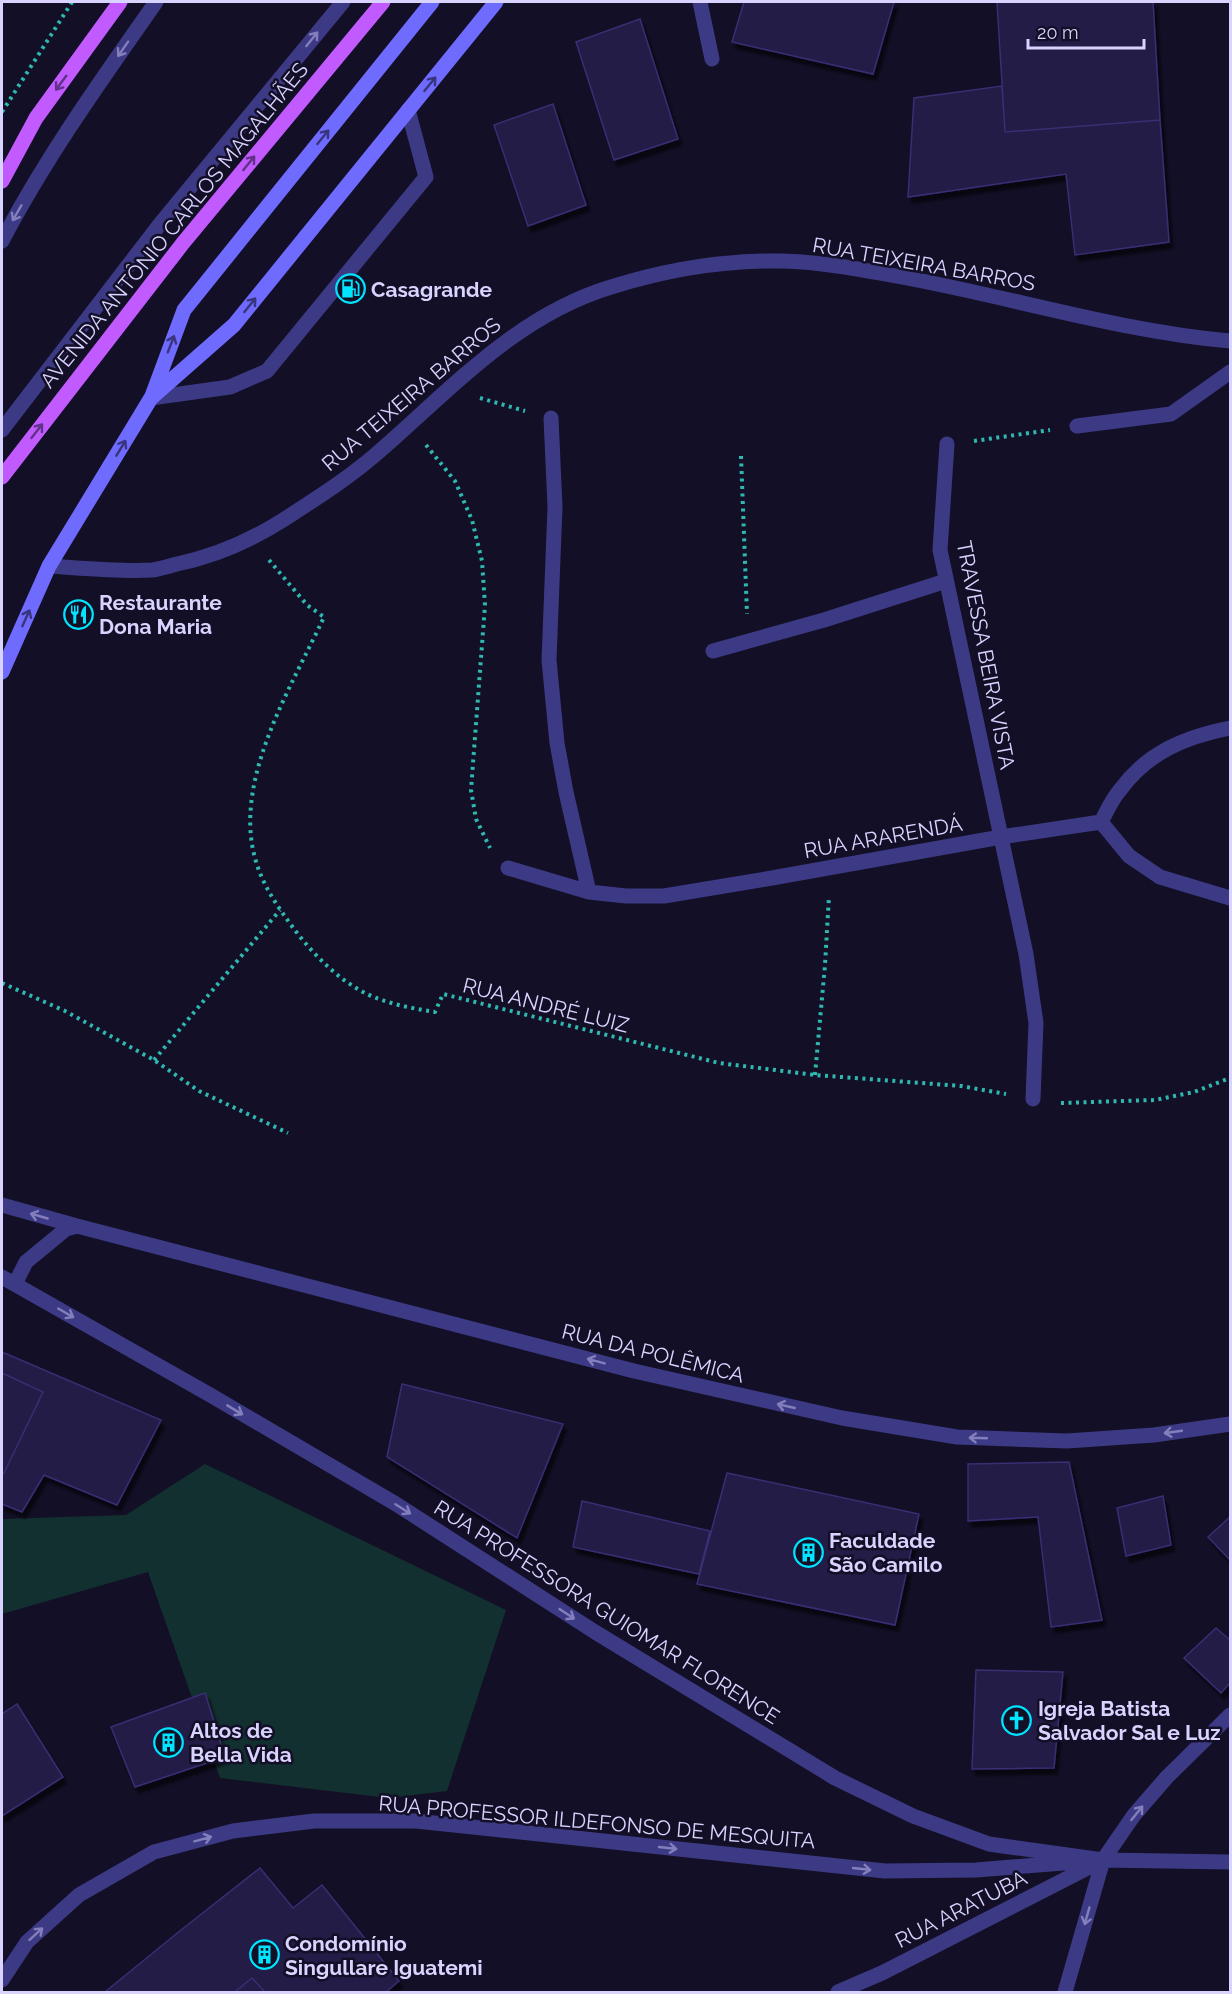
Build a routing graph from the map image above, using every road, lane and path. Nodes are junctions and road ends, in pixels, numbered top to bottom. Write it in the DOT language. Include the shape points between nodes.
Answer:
graph roads {
  1 [pos="72,2"];
  2 [pos="120,2"];
  3 [pos="156,2"];
  4 [pos="343,2"];
  5 [pos="383,2"];
  6 [pos="432,2"];
  7 [pos="496,2"];
  8 [pos="700,2"];
  9 [pos="712,59"];
  10 [pos="408,110"];
  11 [pos="2,112"];
  12 [pos="2,181"];
  13 [pos="2,241"];
  14 [pos="1230,341"];
  15 [pos="1230,372"];
  16 [pos="448,388"];
  17 [pos="151,398"];
  18 [pos="551,418"];
  19 [pos="409,424"];
  20 [pos="1077,426"];
  21 [pos="2,430"];
  22 [pos="947,444"];
  23 [pos="741,456"];
  24 [pos="2,477"];
  25 [pos="253,539"];
  26 [pos="49,567"];
  27 [pos="946,581"];
  28 [pos="748,641"];
  29 [pos="713,651"];
  30 [pos="2,672"];
  31 [pos="1230,728"];
  32 [pos="1101,822"];
  33 [pos="1001,837"];
  34 [pos="508,868"];
  35 [pos="830,868"];
  36 [pos="589,892"];
  37 [pos="1230,898"];
  38 [pos="280,910"];
  39 [pos="2,983"];
  40 [pos="154,1060"];
  41 [pos="815,1075"];
  42 [pos="1230,1078"];
  43 [pos="1033,1099"];
  44 [pos="288,1133"];
  45 [pos="2,1205"];
  46 [pos="77,1226"];
  47 [pos="8,1281"];
  48 [pos="1230,1424"];
  49 [pos="1230,1715"];
  50 [pos="1103,1860"];
  51 [pos="1230,1862"];
  52 [pos="2,1980"];
  53 [pos="837,1992"];
  54 [pos="1065,1992"];
  1 -- 11 [label="path"];
  2 -- 12 [label="main road, one-way" via="36,118"];
  3 -- 13 [label="street, one-way" via="92,93"];
  21 -- 4 [label="street, one-way" via="160,224"];
  24 -- 5 [label="main road, AVENIDA ANTÔNIO CARLOS MAGALHÃES, one-way" via="183,243"];
  17 -- 6 [label="main road, one-way" via="184,310"];
  10 -- 7 [label="main road, one-way"];
  8 -- 9 [label="street"];
  17 -- 10 [label="main road, one-way" via="234,325"];
  10 -- 17 [label="street" via="426,177 267,371 230,387"];
  14 -- 16 [label="street, RUA TEIXEIRA BARROS" via="1144,330 921,280 782,261 660,274 618,285 555,309 505,340"];
  15 -- 20 [label="street" via="1171,414"];
  16 -- 18 [label="path"];
  16 -- 19 [label="street, RUA TEIXEIRA BARROS"];
  26 -- 17 [label="main road, one-way"];
  18 -- 36 [label="street" via="555,507 549,660 557,743"];
  19 -- 25 [label="street, RUA TEIXEIRA BARROS" via="321,496"];
  19 -- 34 [label="path" via="454,481 472,520 482,561 485,605 471,790 476,819 487,845"];
  20 -- 22 [label="path"];
  22 -- 27 [label="street, TRAVESSA BEIRA VISTA" via="940,550"];
  23 -- 28 [label="path"];
  25 -- 26 [label="street, RUA TEIXEIRA BARROS" via="205,558 153,570"];
  25 -- 38 [label="path, RUA ANDRÉ LUIZ" via="290,587 324,617 257,766 249,814 254,857"];
  30 -- 26 [label="main road, one-way"];
  27 -- 28 [label="street"];
  27 -- 33 [label="street, TRAVESSA BEIRA VISTA"];
  28 -- 29 [label="street"];
  31 -- 32 [label="street" via="1175,743 1145,762 1119,790"];
  32 -- 33 [label="street, RUA ARARENDÁ"];
  32 -- 37 [label="street" via="1129,856 1160,876"];
  33 -- 35 [label="street, RUA ARARENDÁ"];
  33 -- 43 [label="street, TRAVESSA BEIRA VISTA" via="1036,1023"];
  34 -- 36 [label="street, RUA ARARENDÁ"];
  35 -- 36 [label="street, RUA ARARENDÁ" via="664,896"];
  35 -- 41 [label="path"];
  38 -- 40 [label="path"];
  38 -- 41 [label="path, RUA ANDRÉ LUIZ" via="321,960 379,1000 435,1012 443,994 719,1063"];
  39 -- 40 [label="path" via="65,1011"];
  40 -- 44 [label="path" via="199,1090"];
  41 -- 43 [label="path, RUA ANDRÉ LUIZ" via="961,1086"];
  42 -- 43 [label="path, RUA ANDRÉ LUIZ" via="1194,1092 1155,1100 1058,1103"];
  46 -- 45 [label="street, RUA DA POLÊMICA, one-way"];
  46 -- 47 [label="street" via="66,1229"];
  48 -- 46 [label="street, RUA DA POLÊMICA, one-way" via="1154,1435 1067,1441 957,1437 842,1418 634,1371"];
  47 -- 50 [label="street, RUA PROFESSORA GUIOMAR FLORENCE, one-way" via="396,1504 835,1779 913,1816 988,1844"];
  50 -- 49 [label="street, one-way" via="1167,1777"];
  50 -- 51 [label="street, RUA PROFESSORA GUIOMAR FLORENCE"];
  52 -- 50 [label="street, RUA PROFESSOR ILDEFONSO DE MESQUITA, one-way" via="27,1942 79,1895 154,1852 233,1831 314,1821 416,1821 885,1871 976,1870"];
  50 -- 53 [label="street, RUA ARATUBA"];
  50 -- 54 [label="street, one-way"];
}
